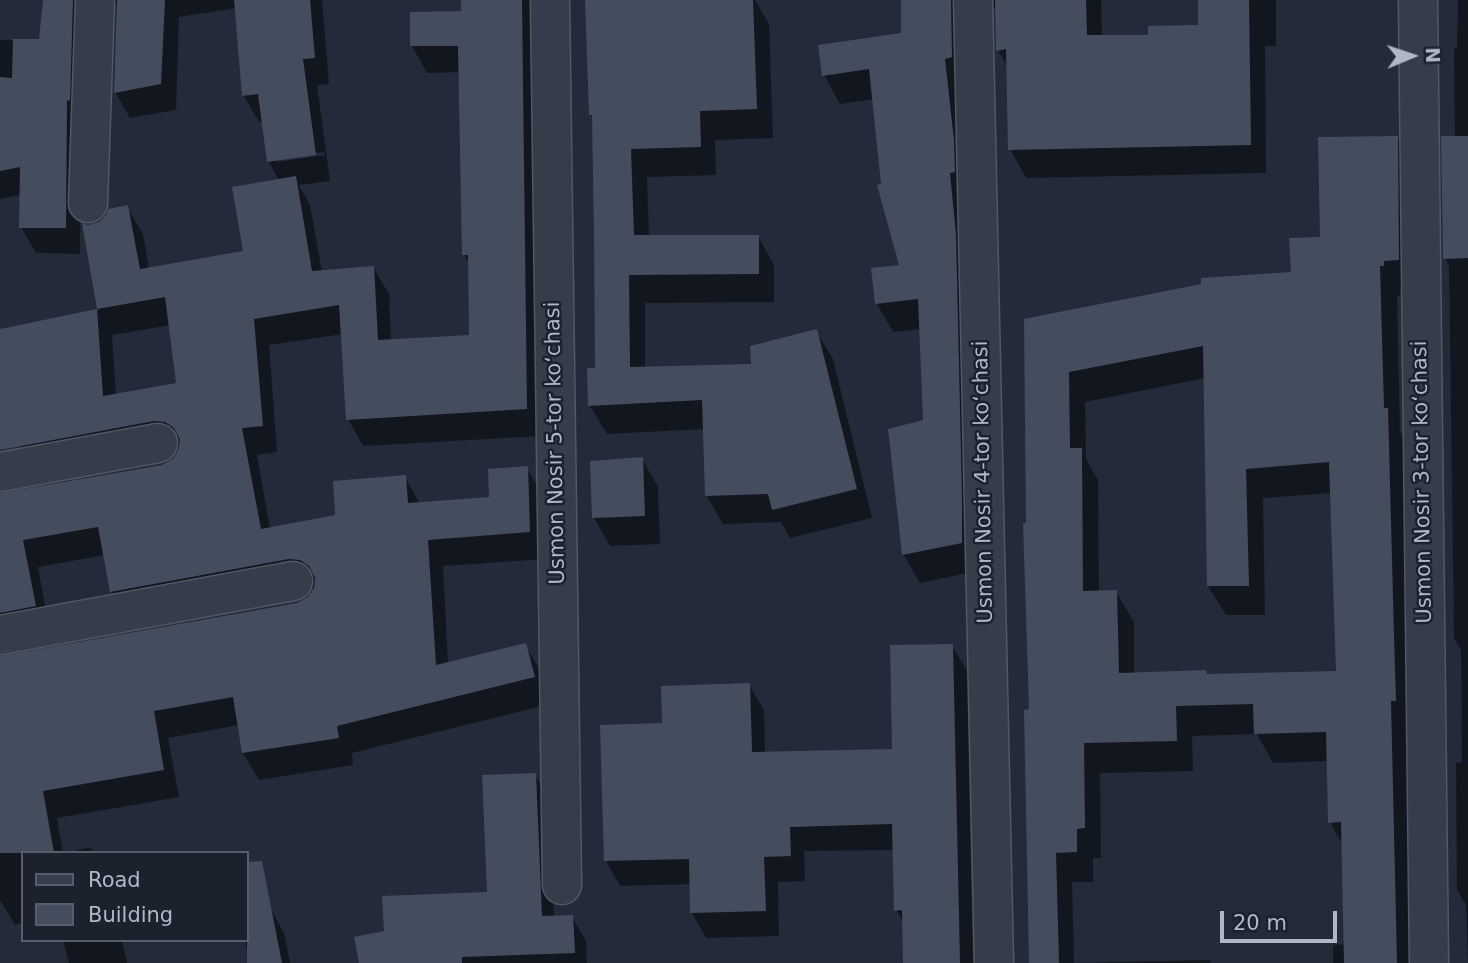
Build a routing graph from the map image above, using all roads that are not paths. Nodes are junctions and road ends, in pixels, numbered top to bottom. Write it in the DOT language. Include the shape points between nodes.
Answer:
graph roads {
  1 [pos="95,0"];
  2 [pos="550,0"];
  3 [pos="973,0"];
  4 [pos="1418,0"];
  5 [pos="88,203"];
  6 [pos="158,443"];
  7 [pos="0,472"];
  8 [pos="293,581"];
  9 [pos="0,635"];
  10 [pos="562,885"];
  11 [pos="994,963"];
  12 [pos="1429,963"];
  1 -- 5 [label="street"];
  2 -- 10 [label="street, Usmon Nosir 5-tor koʻchasi"];
  3 -- 11 [label="street, Usmon Nosir 4-tor koʻchasi"];
  4 -- 12 [label="street, Usmon Nosir 3-tor koʻchasi"];
  6 -- 7 [label="street"];
  8 -- 9 [label="street"];
}
